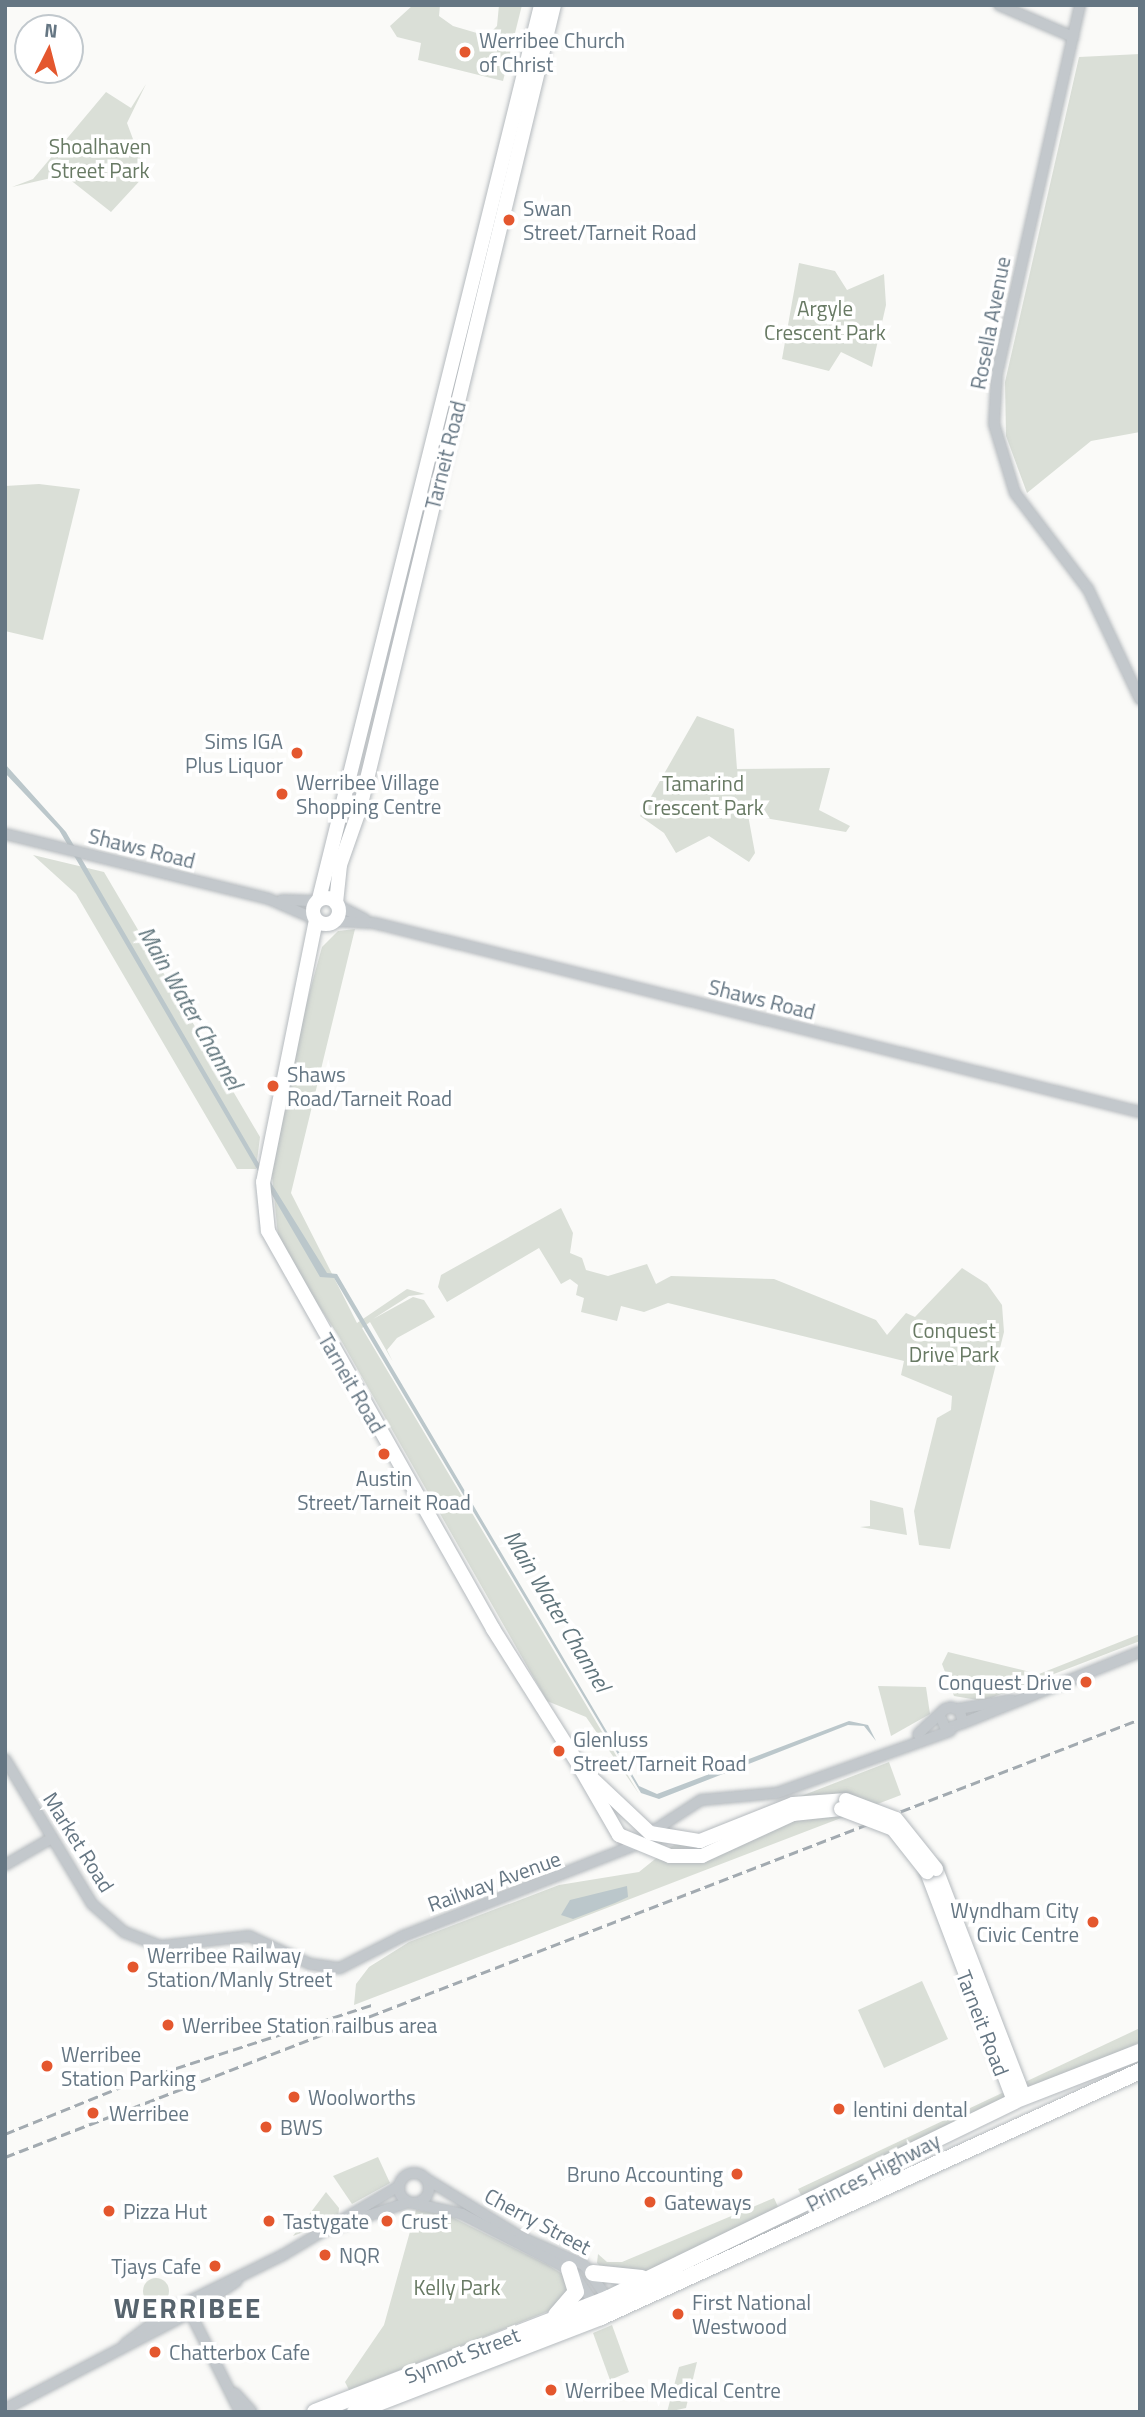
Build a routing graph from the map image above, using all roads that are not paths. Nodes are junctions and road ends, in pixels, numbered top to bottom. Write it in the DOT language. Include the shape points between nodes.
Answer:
graph roads {
  1 [pos="541,5"];
  2 [pos="554,5"];
  3 [pos="999,5"];
  4 [pos="1080,5"];
  5 [pos="1073,37"];
  6 [pos="461,364"];
  7 [pos="1140,699"];
  8 [pos="365,759"];
  9 [pos="352,779"];
  10 [pos="366,784"];
  11 [pos="5,834"];
  12 [pos="269,899"];
  13 [pos="318,900"];
  14 [pos="337,905"];
  15 [pos="324,921"];
  16 [pos="374,923"];
  17 [pos="1140,1112"];
  18 [pos="1140,1652"];
  19 [pos="1024,1697"];
  20 [pos="958,1709"];
  21 [pos="940,1716"];
  22 [pos="963,1723"];
  23 [pos="950,1731"];
  24 [pos="902,1745"];
  25 [pos="5,1759"];
  26 [pos="581,1768"];
  27 [pos="843,1805"];
  28 [pos="650,1833"];
  29 [pos="52,1838"];
  30 [pos="634,1846"];
  31 [pos="5,1865"];
  32 [pos="370,1958"];
  33 [pos="1140,2052"];
  34 [pos="1140,2071"];
  35 [pos="1019,2099"];
  36 [pos="1030,2117"];
  37 [pos="428,2180"];
  38 [pos="399,2186"];
  39 [pos="410,2203"];
  40 [pos="796,2220"];
  41 [pos="326,2230"];
  42 [pos="569,2269"];
  43 [pos="593,2273"];
  44 [pos="655,2277"];
  45 [pos="188,2307"];
  46 [pos="605,2307"];
  47 [pos="545,2323"];
  48 [pos="465,2362"];
  49 [pos="233,2391"];
  50 [pos="7,2409"];
  51 [pos="240,2412"];
  52 [pos="252,2412"];
  53 [pos="315,2412"];
  54 [pos="355,2412"];
  1 -- 6 [label="main road, Tarneit Road"];
  2 -- 6 [label="main road, Tarneit Road"];
  3 -- 5 [label="street"];
  4 -- 5 [label="street, Rosella Avenue"];
  5 -- 7 [label="street, Rosella Avenue" via="996,374 994,424 1015,493 1088,589"];
  6 -- 8 [label="main road, Tarneit Road"];
  8 -- 9 [label="main road, Tarneit Road"];
  8 -- 10 [label="main road, Tarneit Road"];
  9 -- 10 [label="main road"];
  9 -- 13 [label="main road, Tarneit Road"];
  10 -- 14 [label="main road, Tarneit Road" via="340,865"];
  11 -- 12 [label="street, Shaws Road"];
  12 -- 13 [label="street, Shaws Road"];
  12 -- 15 [label="street, Shaws Road"];
  13 -- 14 [label="main road"];
  13 -- 15 [label="main road, Tarneit Road"];
  14 -- 15 [label="main road, Tarneit Road"];
  14 -- 16 [label="street, Shaws Road"];
  15 -- 16 [label="street, Shaws Road"];
  15 -- 26 [label="main road, Tarneit Road" via="263,1182 268,1231 486,1612"];
  16 -- 17 [label="street, Shaws Road"];
  18 -- 19 [label="street"];
  19 -- 20 [label="street"];
  19 -- 22 [label="street"];
  20 -- 21 [label="street"];
  20 -- 22 [label="street"];
  21 -- 23 [label="street"];
  21 -- 24 [label="street"];
  22 -- 23 [label="street"];
  23 -- 24 [label="street"];
  24 -- 28 [label="street" via="777,1793 701,1800 671,1814"];
  25 -- 29 [label="street, Market Road"];
  26 -- 28 [label="main road, Tarneit Road"];
  26 -- 30 [label="main road, Tarneit Road" via="598,1806"];
  27 -- 28 [label="main road, Tarneit Road" via="793,1804 700,1841"];
  27 -- 30 [label="main road, Tarneit Road" via="793,1814 702,1856"];
  27 -- 35 [label="main road, Tarneit Road, bridge" via="896,1819 931,1870"];
  28 -- 30 [label="main road"];
  29 -- 31 [label="street"];
  29 -- 32 [label="street, Market Road" via="92,1904 143,1941 181,1947 249,1936 325,1968"];
  30 -- 32 [label="street, Railway Avenue" via="403,1936"];
  33 -- 35 [label="highway, Princes Highway"];
  34 -- 36 [label="highway, Princes Highway"];
  35 -- 36 [label="highway"];
  35 -- 40 [label="highway, Princes Highway"];
  36 -- 40 [label="highway, Princes Highway"];
  37 -- 38 [label="street" via="408,2173"];
  37 -- 39 [label="street" via="428,2194"];
  37 -- 43 [label="street, Cherry Street"];
  38 -- 39 [label="street"];
  38 -- 41 [label="street"];
  39 -- 41 [label="street"];
  39 -- 42 [label="street, Cherry Street" via="462,2214"];
  40 -- 44 [label="highway, Princes Highway"];
  40 -- 46 [label="highway, Princes Highway"];
  41 -- 45 [label="street"];
  42 -- 46 [label="street, Cherry Street"];
  42 -- 47 [label="highway" via="576,2292"];
  43 -- 44 [label="highway" via="620,2280"];
  43 -- 46 [label="street, Cherry Street"];
  44 -- 46 [label="highway, Princes Highway"];
  45 -- 49 [label="street"];
  45 -- 50 [label="street"];
  46 -- 47 [label="highway, Synnot Street"];
  46 -- 48 [label="highway, Synnot Street"];
  47 -- 48 [label="highway, Synnot Street"];
  48 -- 53 [label="highway, Synnot Street"];
  48 -- 54 [label="highway, Synnot Street"];
  49 -- 51 [label="street"];
  49 -- 52 [label="street"];
}
